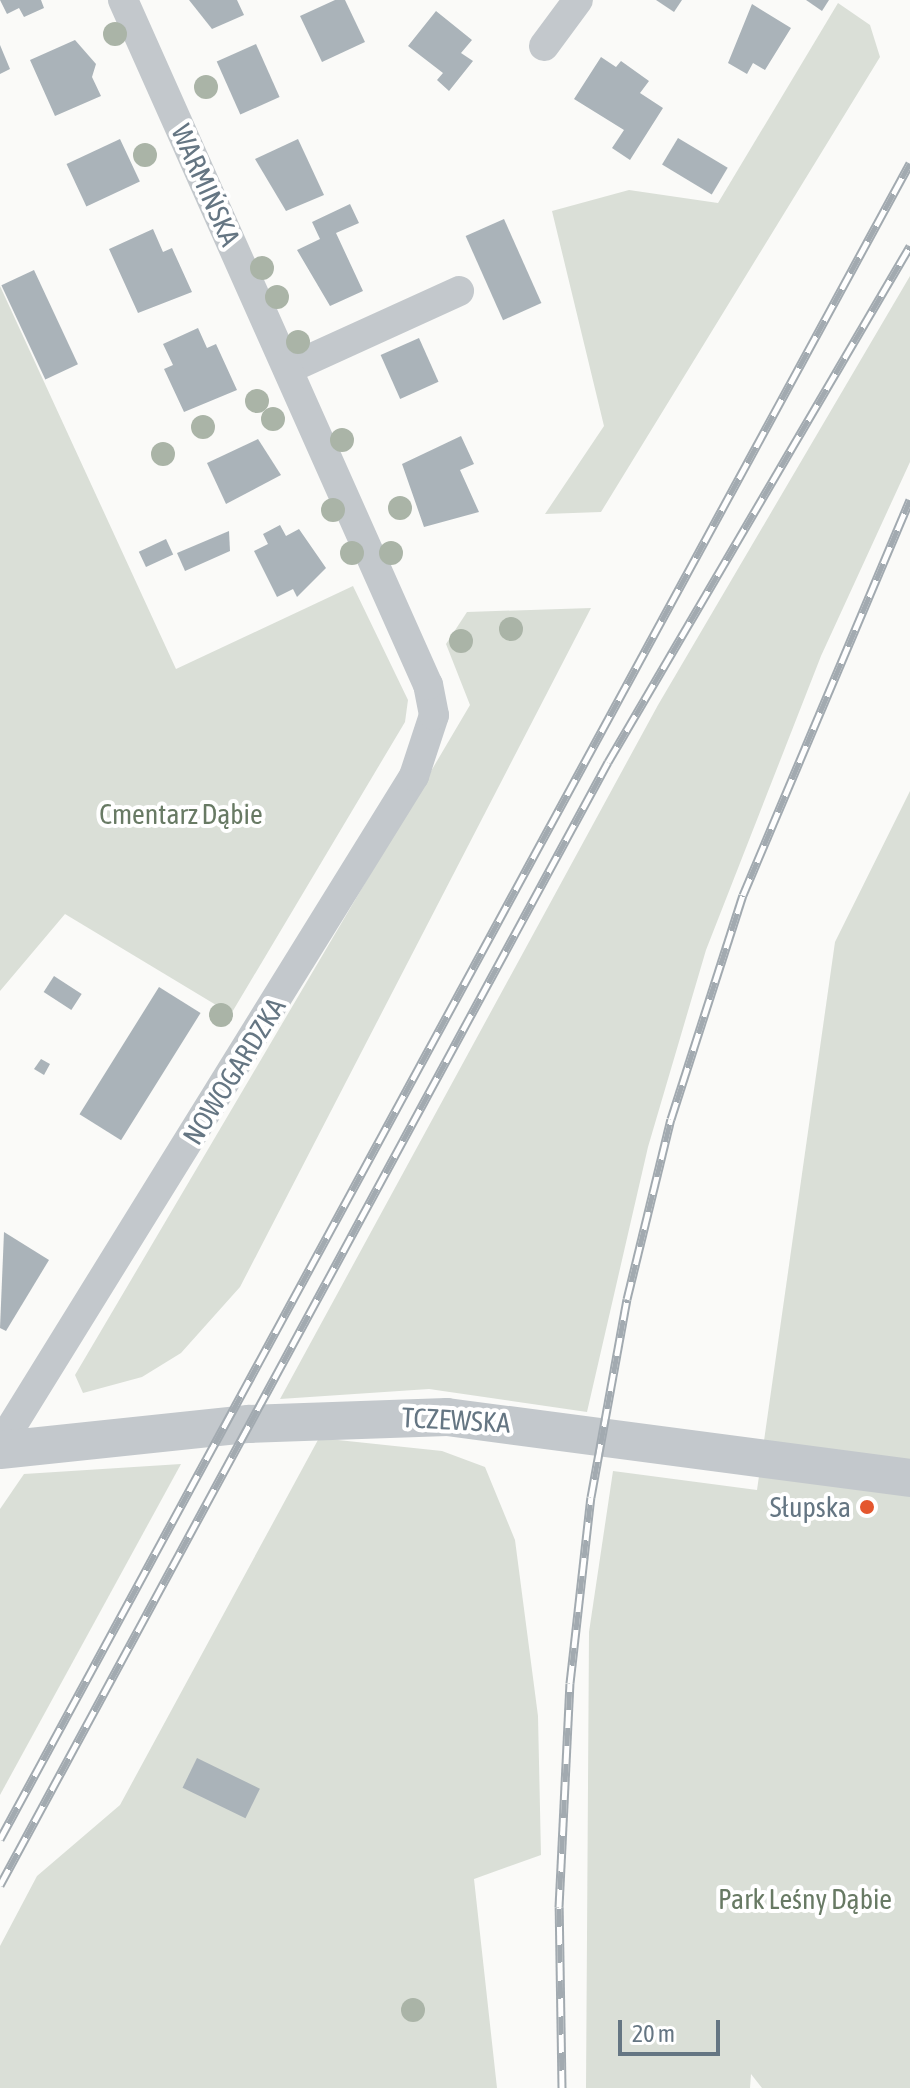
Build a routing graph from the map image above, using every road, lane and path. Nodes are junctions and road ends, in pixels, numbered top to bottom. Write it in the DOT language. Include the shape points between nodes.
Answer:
graph roads {
  1 [pos="123,0"];
  2 [pos="578,0"];
  3 [pos="544,46"];
  4 [pos="459,291"];
  5 [pos="288,369"];
  6 [pos="428,685"];
  7 [pos="0,1448"];
  8 [pos="910,1478"];
  1 -- 5 [label="street, WARMIŃSKA"];
  2 -- 3 [label="street"];
  4 -- 5 [label="street"];
  5 -- 6 [label="street, WARMIŃSKA"];
  6 -- 7 [label="street, NOWOGARDZKA" via="434,715 414,776"];
  7 -- 8 [label="street, TCZEWSKA" via="249,1424 447,1417"];
}
